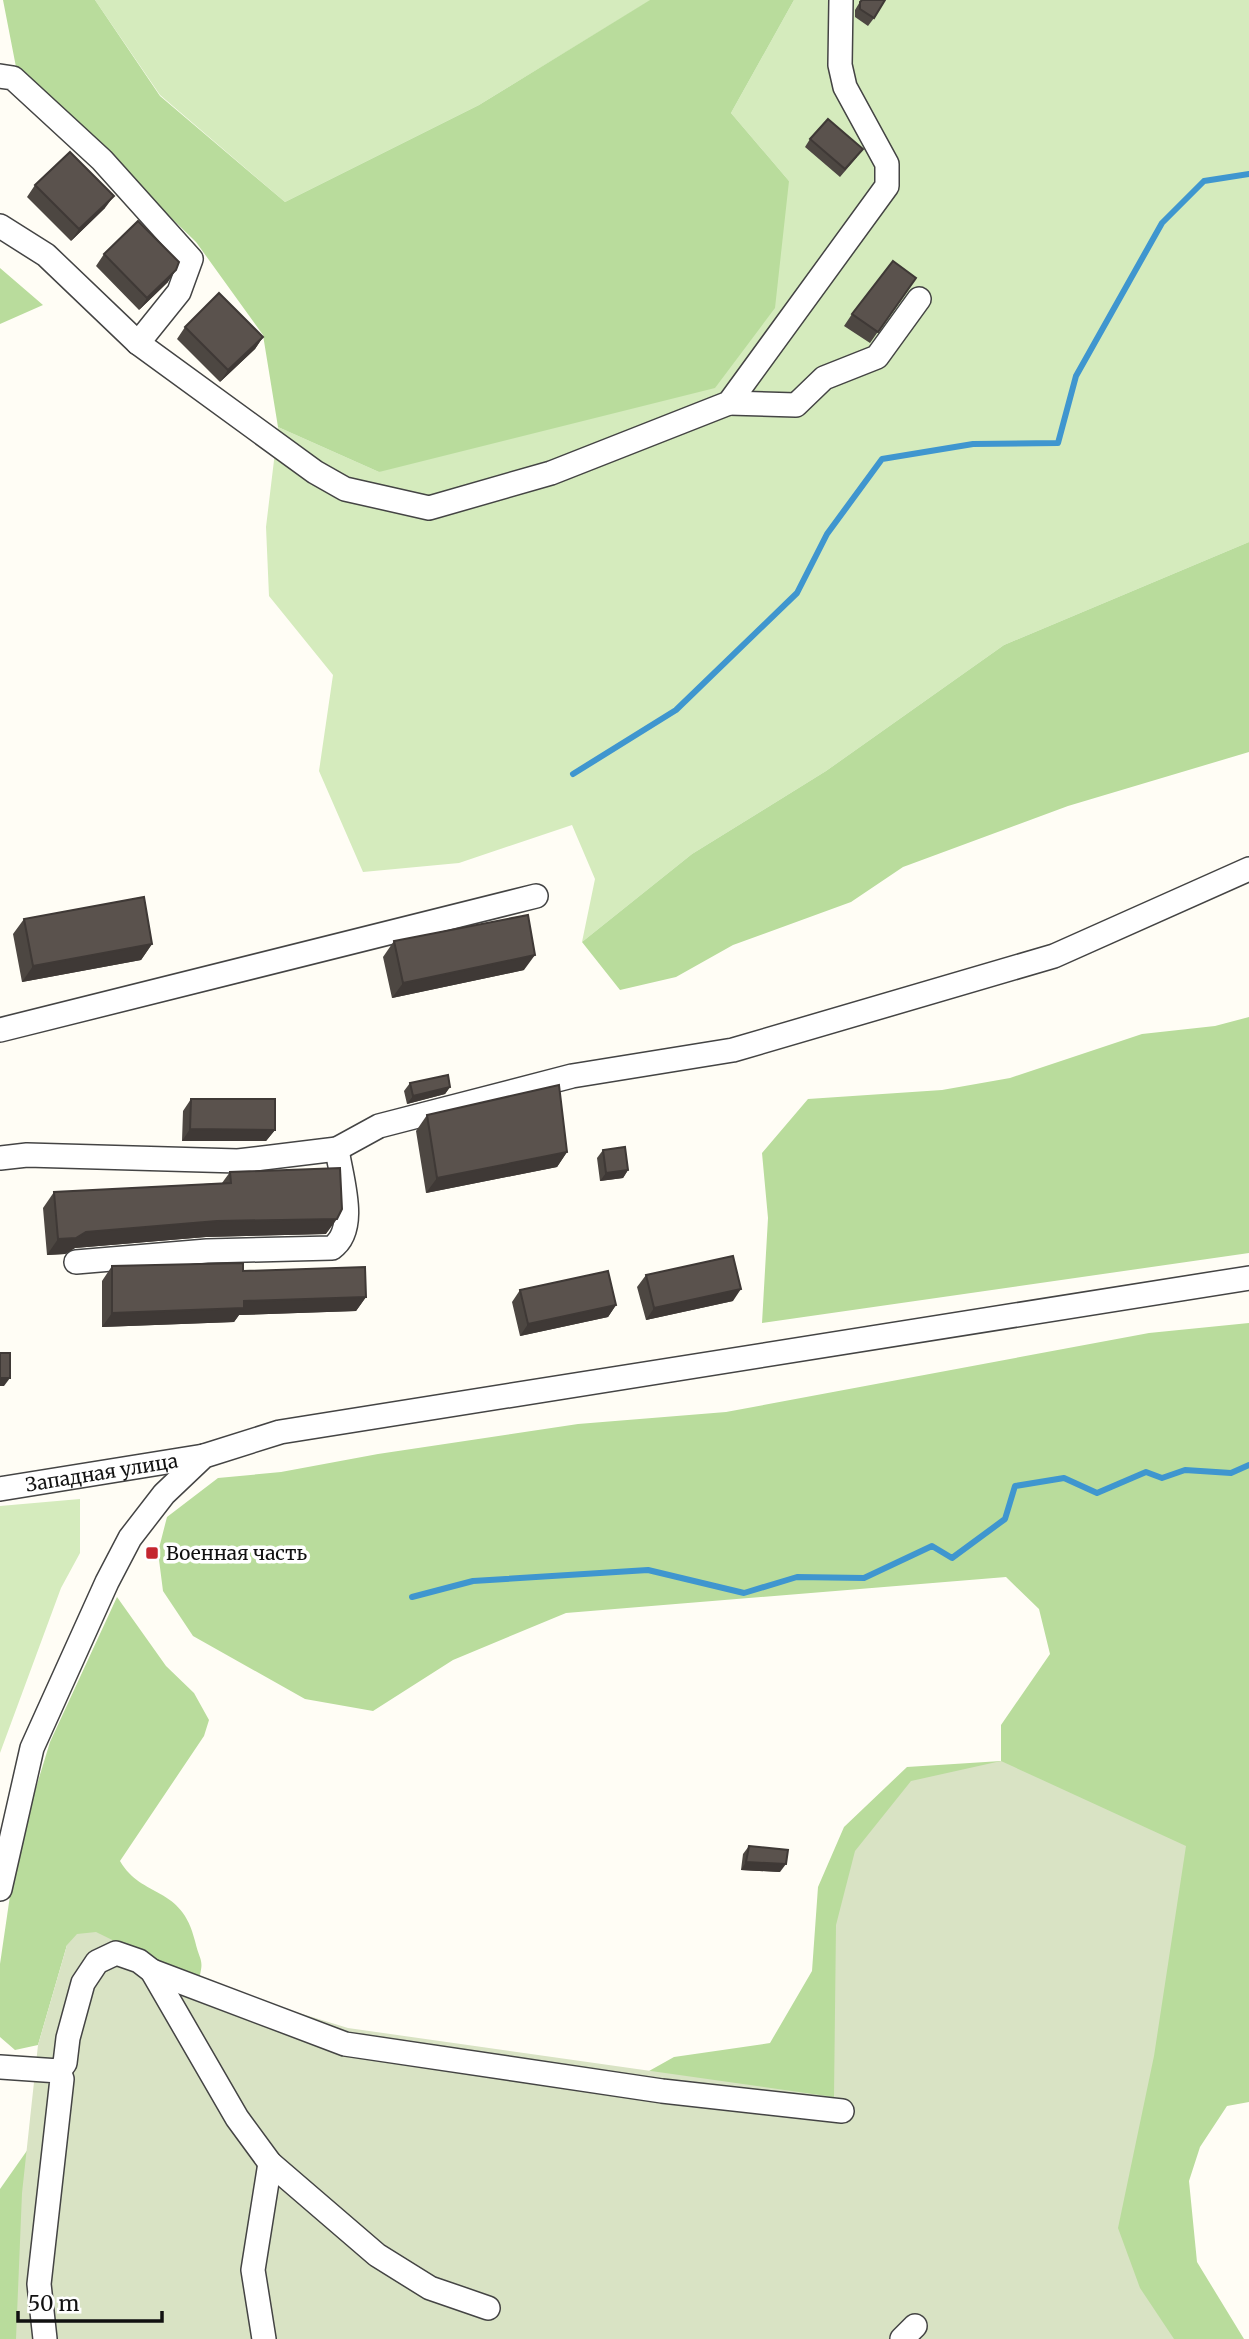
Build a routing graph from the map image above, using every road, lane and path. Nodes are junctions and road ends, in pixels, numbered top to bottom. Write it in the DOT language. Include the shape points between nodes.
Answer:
graph roads {
  1 [pos="841,0"];
  2 [pos="0,76"];
  3 [pos="0,226"];
  4 [pos="919,299"];
  5 [pos="138,343"];
  6 [pos="729,403"];
  7 [pos="1249,869"];
  8 [pos="536,896"];
  9 [pos="0,1030"];
  10 [pos="337,1149"];
  11 [pos="0,1158"];
  12 [pos="76,1262"];
  13 [pos="1249,1278"];
  14 [pos="204,1455"];
  15 [pos="0,1489"];
  16 [pos="0,1889"];
  17 [pos="152,1971"];
  18 [pos="0,2067"];
  19 [pos="59,2071"];
  20 [pos="842,2111"];
  21 [pos="270,2163"];
  22 [pos="488,2308"];
  23 [pos="45,2339"];
  24 [pos="264,2339"];
  1 -- 6 [label="street" via="839,65 845,87 887,164 887,186"];
  2 -- 5 [label="street" via="13,78 102,160 191,258 179,292"];
  3 -- 5 [label="street" via="46,255"];
  4 -- 6 [label="street" via="877,358 824,378 796,405"];
  5 -- 6 [label="street" via="315,472 345,489 429,508 551,473"];
  7 -- 10 [label="street" via="1054,956 733,1050 572,1076 379,1126"];
  8 -- 9 [label="street"];
  10 -- 11 [label="street" via="237,1161"];
  10 -- 12 [label="street" via="347,1226 343,1240 332,1248 207,1251"];
  13 -- 14 [label="street, Западная улица" via="280,1432"];
  14 -- 15 [label="street, Западная улица"];
  14 -- 16 [label="street" via="155,1505 130,1538 107,1582 32,1748"];
  17 -- 19 [label="street" via="116,1953 97,1962 83,1983 65,2063"];
  17 -- 20 [label="street" via="345,2044 662,2091"];
  17 -- 21 [label="street" via="237,2118"];
  18 -- 19 [label="street"];
  19 -- 23 [label="street" via="62,2079 39,2284"];
  21 -- 22 [label="street" via="377,2255 430,2288"];
  21 -- 24 [label="street" via="253,2270"];
}
